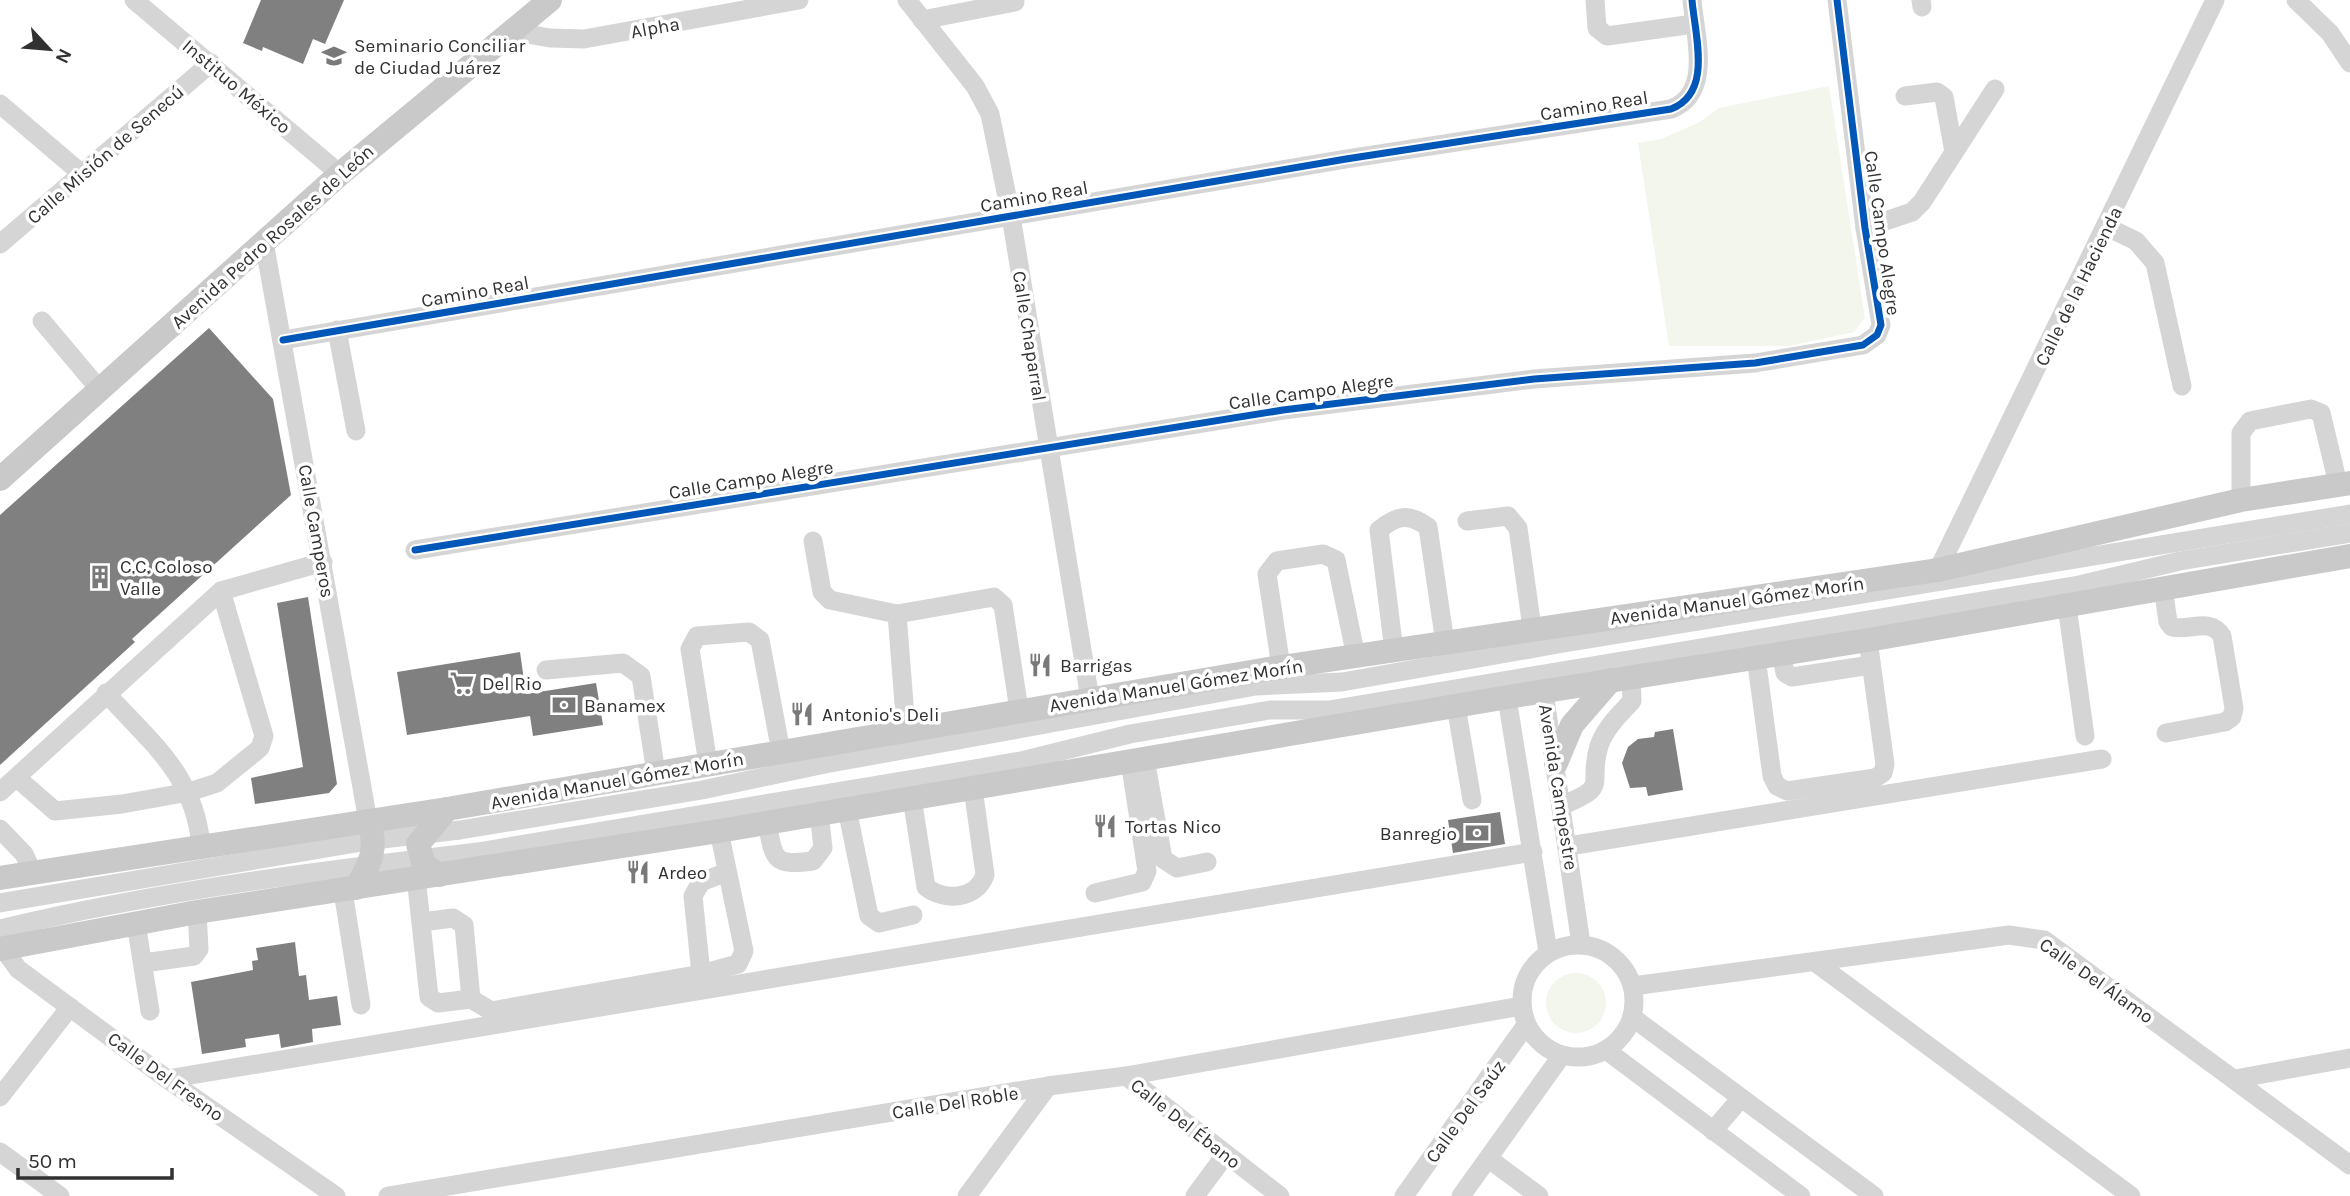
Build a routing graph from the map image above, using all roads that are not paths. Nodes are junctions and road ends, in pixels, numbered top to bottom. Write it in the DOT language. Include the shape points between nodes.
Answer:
graph roads {
  1 [pos="134,0"];
  2 [pos="550,0"];
  3 [pos="907,0"];
  4 [pos="1595,0"];
  5 [pos="1692,0"];
  6 [pos="1837,0"];
  7 [pos="2215,0"];
  8 [pos="2296,0"];
  9 [pos="796,1"];
  10 [pos="1015,2"];
  11 [pos="922,20"];
  12 [pos="1694,24"];
  13 [pos="510,31"];
  14 [pos="211,63"];
  15 [pos="2350,63"];
  16 [pos="1994,89"];
  17 [pos="1905,96"];
  18 [pos="0,104"];
  19 [pos="1954,152"];
  20 [pos="82,174"];
  21 [pos="340,174"];
  22 [pos="1011,216"];
  23 [pos="2107,227"];
  24 [pos="1865,228"];
  25 [pos="264,242"];
  26 [pos="0,244"];
  27 [pos="43,321"];
  28 [pos="337,330"];
  29 [pos="283,341"];
  30 [pos="2182,386"];
  31 [pos="100,390"];
  32 [pos="356,431"];
  33 [pos="1048,447"];
  34 [pos="0,479"];
  35 [pos="2344,483"];
  36 [pos="2241,500"];
  37 [pos="2350,514"];
  38 [pos="1467,521"];
  39 [pos="813,541"];
  40 [pos="415,550"];
  41 [pos="2350,550"];
  42 [pos="323,562"];
  43 [pos="1938,570"];
  44 [pos="2163,587"];
  45 [pos="221,591"];
  46 [pos="2067,606"];
  47 [pos="897,614"];
  48 [pos="1534,639"];
  49 [pos="1868,639"];
  50 [pos="1445,643"];
  51 [pos="1394,651"];
  52 [pos="1781,653"];
  53 [pos="1356,657"];
  54 [pos="1756,657"];
  55 [pos="1871,666"];
  56 [pos="1281,667"];
  57 [pos="546,670"];
  58 [pos="1621,679"];
  59 [pos="1543,684"];
  60 [pos="106,693"];
  61 [pos="1507,698"];
  62 [pos="1090,699"];
  63 [pos="1456,706"];
  64 [pos="1019,710"];
  65 [pos="906,729"];
  66 [pos="2166,733"];
  67 [pos="2085,736"];
  68 [pos="781,752"];
  69 [pos="2102,759"];
  70 [pos="1138,760"];
  71 [pos="1556,763"];
  72 [pos="708,764"];
  73 [pos="656,773"];
  74 [pos="17,778"];
  75 [pos="973,788"];
  76 [pos="0,792"];
  77 [pos="189,792"];
  78 [pos="912,798"];
  79 [pos="1472,800"];
  80 [pos="1563,805"];
  81 [pos="447,809"];
  82 [pos="847,809"];
  83 [pos="819,813"];
  84 [pos="766,822"];
  85 [pos="0,829"];
  86 [pos="371,830"];
  87 [pos="719,831"];
  88 [pos="201,845"];
  89 [pos="1569,846"];
  90 [pos="1533,852"];
  91 [pos="424,861"];
  92 [pos="1207,862"];
  93 [pos="370,864"];
  94 [pos="727,872"];
  95 [pos="33,873"];
  96 [pos="0,878"];
  97 [pos="350,889"];
  98 [pos="1095,893"];
  99 [pos="0,903"];
  100 [pos="197,912"];
  101 [pos="913,915"];
  102 [pos="422,922"];
  103 [pos="136,923"];
  104 [pos="1,942"];
  105 [pos="1581,944"];
  106 [pos="1548,952"];
  107 [pos="1815,962"];
  108 [pos="143,963"];
  109 [pos="701,974"];
  110 [pos="1633,986"];
  111 [pos="471,999"];
  112 [pos="360,1005"];
  113 [pos="71,1007"];
  114 [pos="150,1011"];
  115 [pos="1524,1016"];
  116 [pos="1632,1017"];
  117 [pos="1606,1050"];
  118 [pos="1562,1055"];
  119 [pos="2350,1058"];
  120 [pos="1126,1076"];
  121 [pos="167,1079"];
  122 [pos="2235,1079"];
  123 [pos="1048,1086"];
  124 [pos="0,1097"];
  125 [pos="1741,1098"];
  126 [pos="1713,1132"];
  127 [pos="0,1152"];
  128 [pos="1226,1154"];
  129 [pos="1489,1159"];
  130 [pos="2350,1165"];
  131 [pos="60,1196"];
  132 [pos="337,1196"];
  133 [pos="388,1196"];
  134 [pos="967,1196"];
  135 [pos="1195,1196"];
  136 [pos="1280,1196"];
  137 [pos="1404,1196"];
  138 [pos="1461,1196"];
  139 [pos="1539,1196"];
  140 [pos="1801,1196"];
  141 [pos="1874,1196"];
  142 [pos="2131,1196"];
  1 -- 14 [label="street, Instituo México"];
  2 -- 13 [label="main road, Avenida Pedro Rosales de León"];
  3 -- 11 [label="street, Calle Chaparral"];
  4 -- 12 [label="street" via="1597,28 1607,36"];
  5 -- 12 [label="street, Camino Real"];
  6 -- 24 [label="street, Calle Campo Alegre"];
  7 -- 23 [label="street, Calle de la Hacienda"];
  8 -- 15 [label="street" via="2330,33"];
  9 -- 13 [label="street, Alpha" via="584,39"];
  10 -- 11 [label="street"];
  11 -- 22 [label="street, Calle Chaparral" via="987,105"];
  12 -- 22 [label="street, Camino Real" via="1696,84 1683,104 1671,109"];
  13 -- 21 [label="main road, Avenida Pedro Rosales de León"];
  14 -- 20 [label="street, Calle Misión de Senecú"];
  14 -- 21 [label="street, Instituo México"];
  16 -- 19 [label="street"];
  17 -- 19 [label="street" via="1937,92 1944,97"];
  18 -- 20 [label="street"];
  19 -- 24 [label="street" via="1912,212"];
  20 -- 26 [label="street, Calle Misión de Senecú"];
  21 -- 25 [label="main road, Avenida Pedro Rosales de León"];
  22 -- 28 [label="street, Camino Real"];
  22 -- 33 [label="street, Calle Chaparral"];
  23 -- 30 [label="street" via="2136,241 2155,263"];
  23 -- 43 [label="street, Calle de la Hacienda"];
  24 -- 33 [label="street, Calle Campo Alegre" via="1881,325 1877,335 1863,345 1755,363 1534,379 1296,408"];
  25 -- 29 [label="street, Calle Camperos"];
  25 -- 31 [label="main road, Avenida Pedro Rosales de León"];
  27 -- 31 [label="street"];
  28 -- 29 [label="street, Camino Real"];
  28 -- 32 [label="street"];
  29 -- 42 [label="street, Calle Camperos"];
  31 -- 34 [label="main road, Avenida Pedro Rosales de León"];
  33 -- 40 [label="street, Calle Campo Alegre"];
  33 -- 62 [label="street, Calle Chaparral"];
  35 -- 36 [label="main road, Avenida Manuel Gómez Morín"];
  35 -- 36 [label="street" via="2321,413 2311,409 2250,421 2243,429"];
  36 -- 43 [label="main road, Avenida Manuel Gómez Morín"];
  37 -- 48 [label="street"];
  38 -- 48 [label="street, Avenida Campestre" via="1513,519"];
  39 -- 47 [label="street" via="822,592 830,600"];
  41 -- 44 [label="main road"];
  41 -- 59 [label="street" via="2179,561 2079,585"];
  42 -- 45 [label="street"];
  42 -- 86 [label="street, Calle Camperos"];
  43 -- 48 [label="main road, Avenida Manuel Gómez Morín"];
  44 -- 46 [label="main road"];
  44 -- 66 [label="street" via="2172,627 2209,625 2222,636 2234,708 2232,718 2225,722"];
  45 -- 60 [label="street"];
  45 -- 77 [label="street" via="263,743 217,783"];
  46 -- 49 [label="main road"];
  46 -- 67 [label="street"];
  47 -- 64 [label="street" via="998,599 1003,605"];
  47 -- 65 [label="street"];
  48 -- 50 [label="main road, Avenida Manuel Gómez Morín"];
  48 -- 59 [label="street, Avenida Campestre"];
  48 -- 91 [label="street" via="1342,682 1256,686 824,764"];
  49 -- 52 [label="main road"];
  49 -- 55 [label="street"];
  50 -- 51 [label="main road, Avenida Manuel Gómez Morín"];
  50 -- 51 [label="street" via="1428,527 1405,516 1379,530"];
  51 -- 53 [label="main road, Avenida Manuel Gómez Morín"];
  52 -- 54 [label="main road"];
  52 -- 55 [label="street" via="1784,673 1792,677"];
  53 -- 56 [label="main road, Avenida Manuel Gómez Morín"];
  53 -- 56 [label="street" via="1336,560 1323,554 1277,561 1267,574"];
  54 -- 55 [label="street" via="1772,776 1777,786 1787,791 1875,778 1882,773 1885,764"];
  54 -- 58 [label="main road"];
  56 -- 62 [label="main road, Avenida Manuel Gómez Morín"];
  57 -- 73 [label="street" via="623,663 633,668 641,676"];
  58 -- 59 [label="main road"];
  58 -- 71 [label="main road" via="1572,725"];
  58 -- 80 [label="street" via="1632,701 1610,725 1598,749 1595,786 1591,793"];
  59 -- 61 [label="main road"];
  59 -- 71 [label="street, Avenida Campestre"];
  59 -- 91 [label="street" via="1329,710 1270,710 1130,734 1021,761"];
  60 -- 74 [label="street"];
  60 -- 77 [label="street" via="181,777"];
  61 -- 63 [label="main road"];
  61 -- 90 [label="street, Avenida Campestre"];
  62 -- 64 [label="main road, Avenida Manuel Gómez Morín"];
  63 -- 70 [label="main road"];
  63 -- 79 [label="street"];
  64 -- 65 [label="main road, Avenida Manuel Gómez Morín"];
  65 -- 68 [label="main road, Avenida Manuel Gómez Morín"];
  68 -- 72 [label="main road, Avenida Manuel Gómez Morín"];
  68 -- 72 [label="street" via="760,640 749,632 697,636 690,649"];
  69 -- 89 [label="street"];
  70 -- 75 [label="main road"];
  70 -- 92 [label="street" via="1163,859 1177,868"];
  70 -- 98 [label="street" via="1147,870 1142,882 1134,886"];
  71 -- 80 [label="street, Avenida Campestre"];
  72 -- 73 [label="main road, Avenida Manuel Gómez Morín"];
  73 -- 81 [label="main road, Avenida Manuel Gómez Morín"];
  74 -- 76 [label="street"];
  74 -- 77 [label="street" via="55,811"];
  75 -- 78 [label="main road"];
  75 -- 78 [label="street" via="985,875 974,893 943,896 926,887"];
  77 -- 88 [label="street"];
  78 -- 82 [label="main road"];
  80 -- 89 [label="street, Avenida Campestre"];
  81 -- 86 [label="main road, Avenida Manuel Gómez Morín"];
  81 -- 91 [label="main road"];
  82 -- 83 [label="main road"];
  82 -- 101 [label="street" via="869,916 879,923"];
  83 -- 84 [label="main road"];
  83 -- 84 [label="street" via="823,848 813,861 779,862"];
  84 -- 87 [label="main road"];
  85 -- 95 [label="street" via="24,854"];
  86 -- 88 [label="main road, Avenida Manuel Gómez Morín"];
  86 -- 91 [label="street"];
  86 -- 93 [label="main road"];
  86 -- 99 [label="street"];
  87 -- 91 [label="main road"];
  87 -- 94 [label="street"];
  88 -- 95 [label="main road, Avenida Manuel Gómez Morín"];
  89 -- 105 [label="street, Avenida Campestre"];
  90 -- 106 [label="street, Avenida Campestre"];
  90 -- 121 [label="street"];
  91 -- 93 [label="street"];
  91 -- 97 [label="main road"];
  91 -- 102 [label="street"];
  93 -- 97 [label="main road"];
  93 -- 104 [label="street" via="88,908"];
  94 -- 109 [label="street" via="701,882 693,896"];
  94 -- 109 [label="street" via="744,951 738,964"];
  95 -- 96 [label="main road, Avenida Manuel Gómez Morín"];
  97 -- 100 [label="main road"];
  97 -- 112 [label="street"];
  100 -- 103 [label="main road"];
  100 -- 108 [label="street" via="199,949 194,956"];
  102 -- 111 [label="street" via="453,918 464,925"];
  102 -- 111 [label="street" via="429,997 438,1003"];
  103 -- 104 [label="main road"];
  103 -- 108 [label="street"];
  104 -- 113 [label="street, Calle Del Fresno" via="18,969"];
  105 -- 106 [label="street"];
  105 -- 110 [label="street" via="1614,957"];
  106 -- 115 [label="street" via="1527,975"];
  107 -- 110 [label="street, Calle Del Álamo"];
  107 -- 122 [label="street, Calle Del Álamo" via="2009,935 2031,936 2044,940"];
  107 -- 142 [label="street"];
  108 -- 114 [label="street"];
  109 -- 111 [label="street" via="492,1012"];
  110 -- 116 [label="street"];
  113 -- 121 [label="street, Calle Del Fresno"];
  113 -- 124 [label="street"];
  115 -- 118 [label="street" via="1547,1049"];
  115 -- 120 [label="street, Calle Del Roble"];
  115 -- 137 [label="street, Calle Del Saúz"];
  116 -- 117 [label="street" via="1622,1036"];
  116 -- 125 [label="street"];
  117 -- 118 [label="street" via="1577,1058"];
  117 -- 126 [label="street"];
  118 -- 129 [label="street"];
  119 -- 122 [label="street"];
  120 -- 123 [label="street, Calle Del Roble"];
  120 -- 128 [label="street, Calle Del Ébano"];
  121 -- 132 [label="street, Calle Del Fresno"];
  122 -- 130 [label="street, Calle Del Álamo"];
  123 -- 133 [label="street, Calle Del Roble"];
  123 -- 134 [label="street"];
  125 -- 126 [label="street"];
  125 -- 141 [label="street"];
  126 -- 140 [label="street"];
  127 -- 131 [label="street"];
  128 -- 135 [label="street"];
  128 -- 136 [label="street, Calle Del Ébano"];
  129 -- 138 [label="street"];
  129 -- 139 [label="street"];
}
